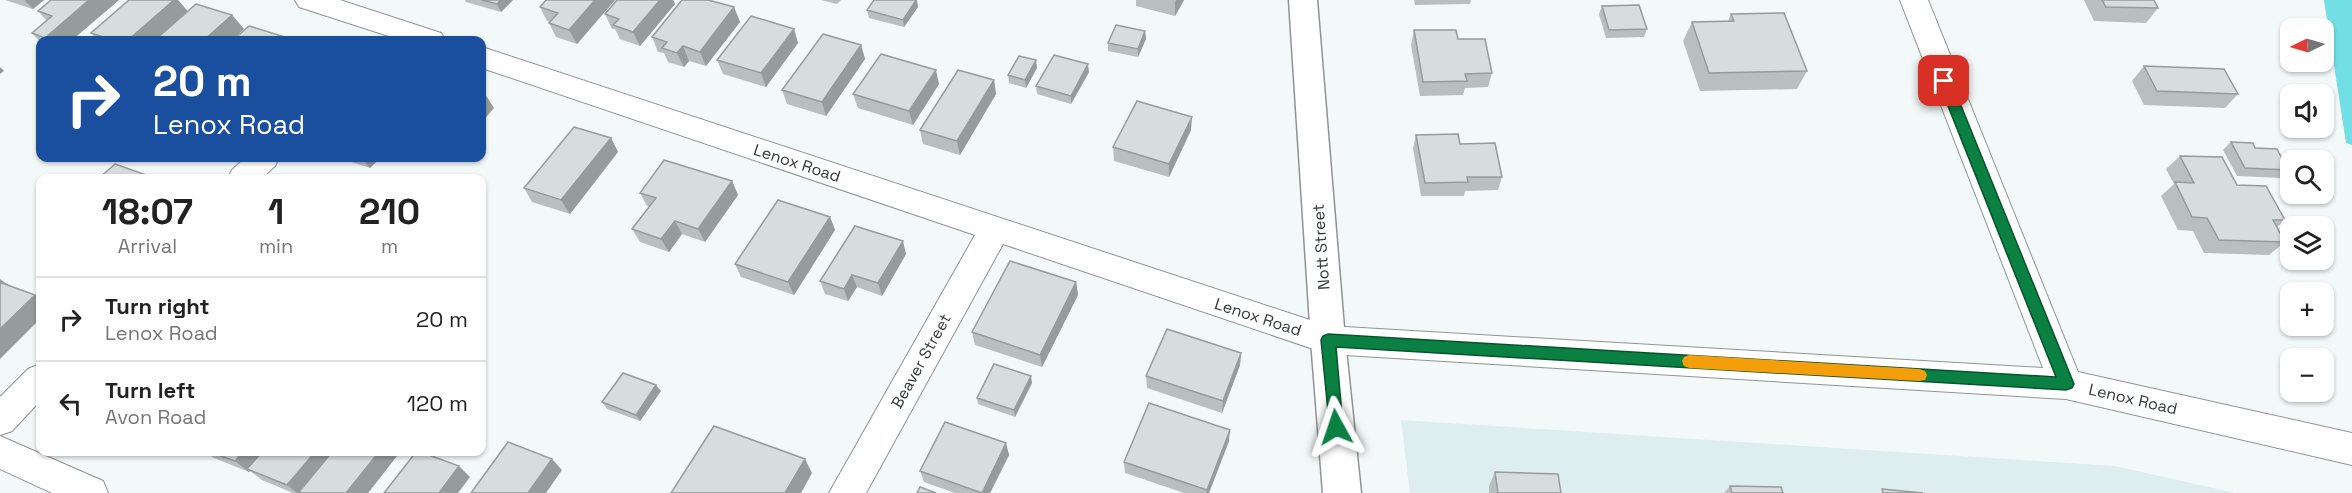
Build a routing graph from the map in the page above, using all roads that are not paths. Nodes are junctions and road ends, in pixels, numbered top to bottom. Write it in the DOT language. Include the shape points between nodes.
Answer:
graph roads {
  1 [pos="309,0"];
  2 [pos="1303,0"];
  3 [pos="1914,0"];
  4 [pos="388,34"];
  5 [pos="486,58"];
  6 [pos="260,162"];
  7 [pos="247,174"];
  8 [pos="995,229"];
  9 [pos="1328,340"];
  10 [pos="36,384"];
  11 [pos="2066,384"];
  12 [pos="0,420"];
  13 [pos="2352,449"];
  14 [pos="0,452"];
  15 [pos="90,493"];
  16 [pos="847,493"];
  17 [pos="1342,493"];
  1 -- 4 [label="street"];
  2 -- 9 [label="main road, Nott Street"];
  3 -- 11 [label="street"];
  5 -- 8 [label="street, Lenox Road"];
  6 -- 7 [label="street"];
  8 -- 9 [label="street, Lenox Road"];
  8 -- 16 [label="street, Beaver Street"];
  9 -- 11 [label="street, Lenox Road"];
  9 -- 17 [label="main road, Nott Street"];
  10 -- 12 [label="street"];
  11 -- 13 [label="street, Lenox Road"];
  14 -- 15 [label="street"];
}
